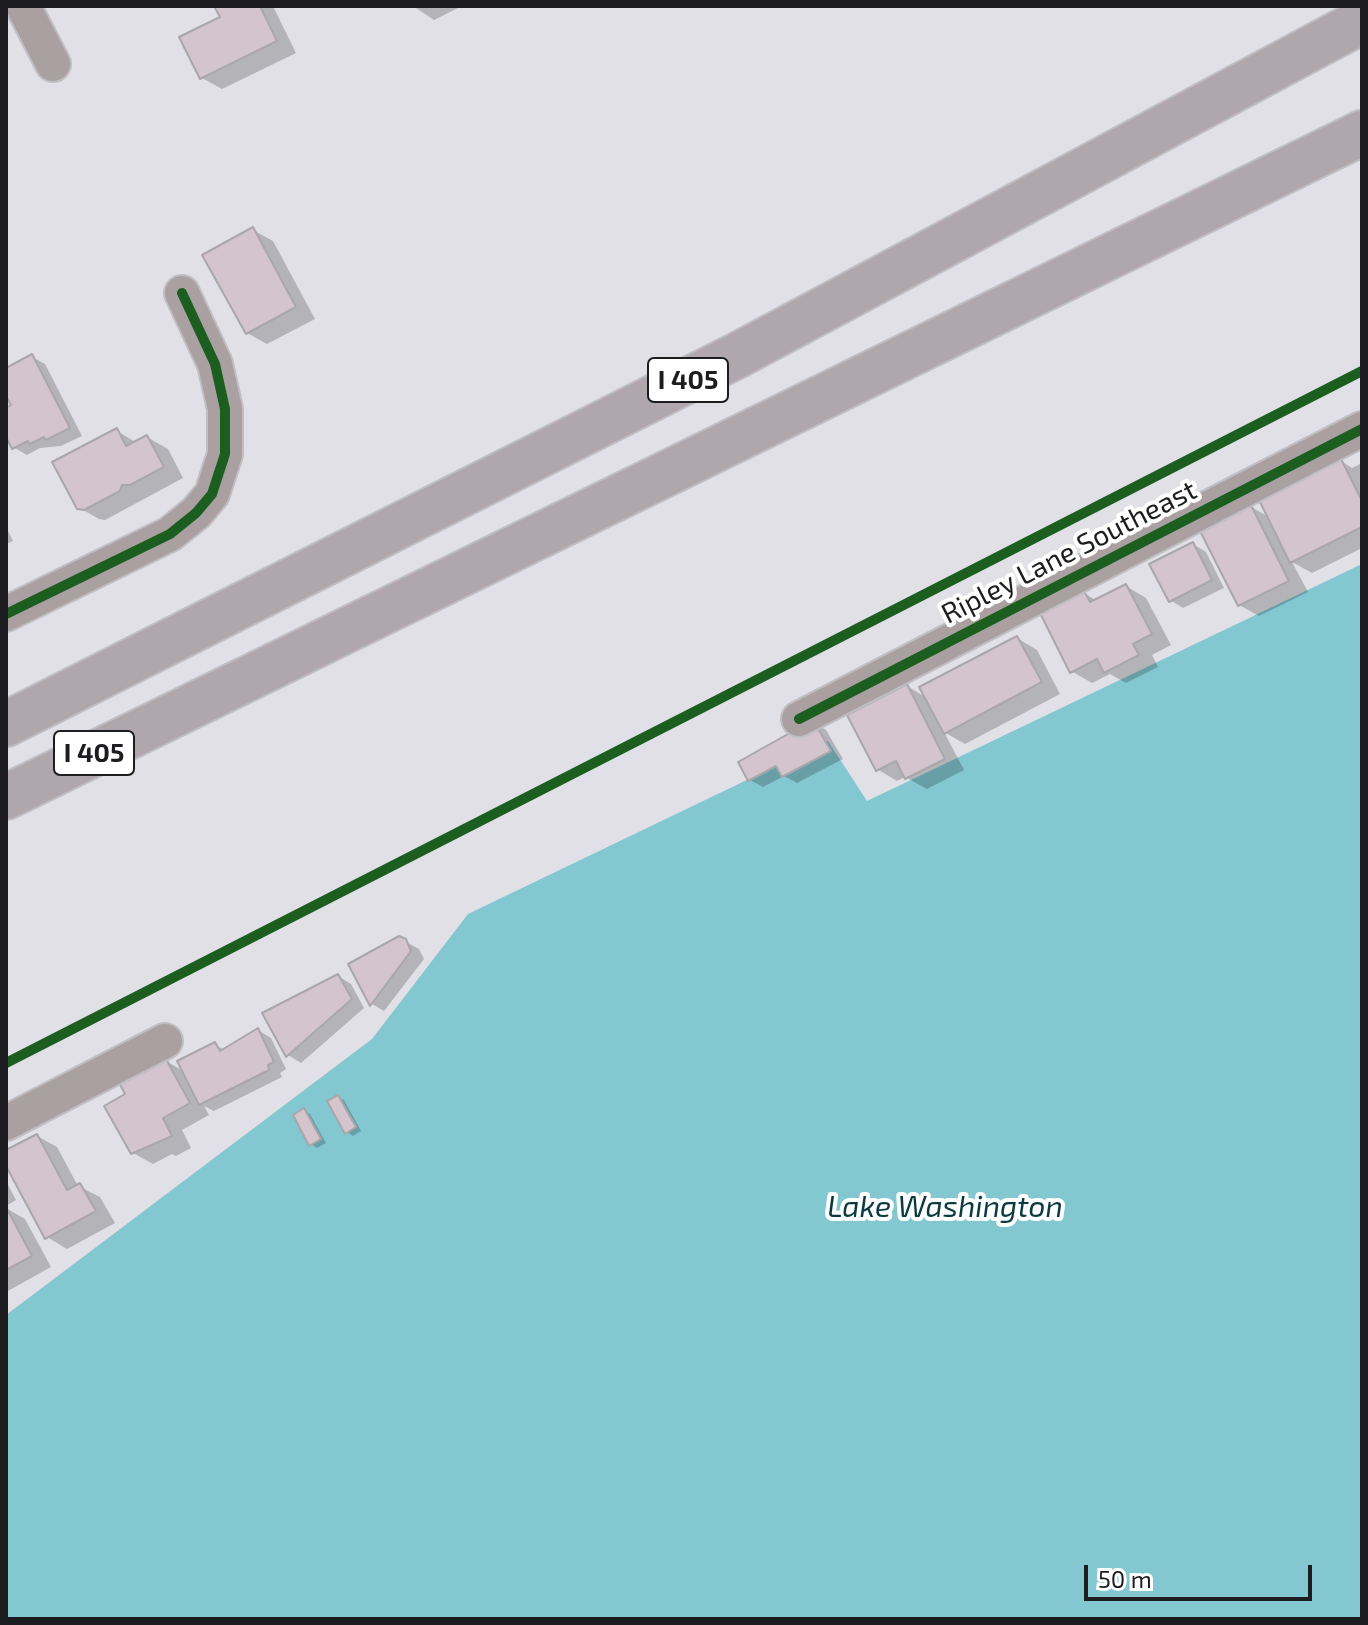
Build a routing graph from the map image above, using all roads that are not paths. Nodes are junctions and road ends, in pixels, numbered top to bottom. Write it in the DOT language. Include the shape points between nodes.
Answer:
graph roads {
  1 [pos="23,6"];
  2 [pos="1362,21"];
  3 [pos="53,64"];
  4 [pos="1362,133"];
  5 [pos="182,293"];
  6 [pos="1362,429"];
  7 [pos="6,614"];
  8 [pos="799,719"];
  9 [pos="6,724"];
  10 [pos="6,797"];
  11 [pos="165,1041"];
  12 [pos="6,1123"];
  1 -- 3 [label="street"];
  2 -- 9 [label="highway, I 405" via="740,354"];
  4 -- 10 [label="highway, I 405"];
  5 -- 7 [label="street" via="215,364 225,409 225,454 212,494 170,534"];
  6 -- 8 [label="street, Ripley Lane Southeast"];
  11 -- 12 [label="street"];
}
